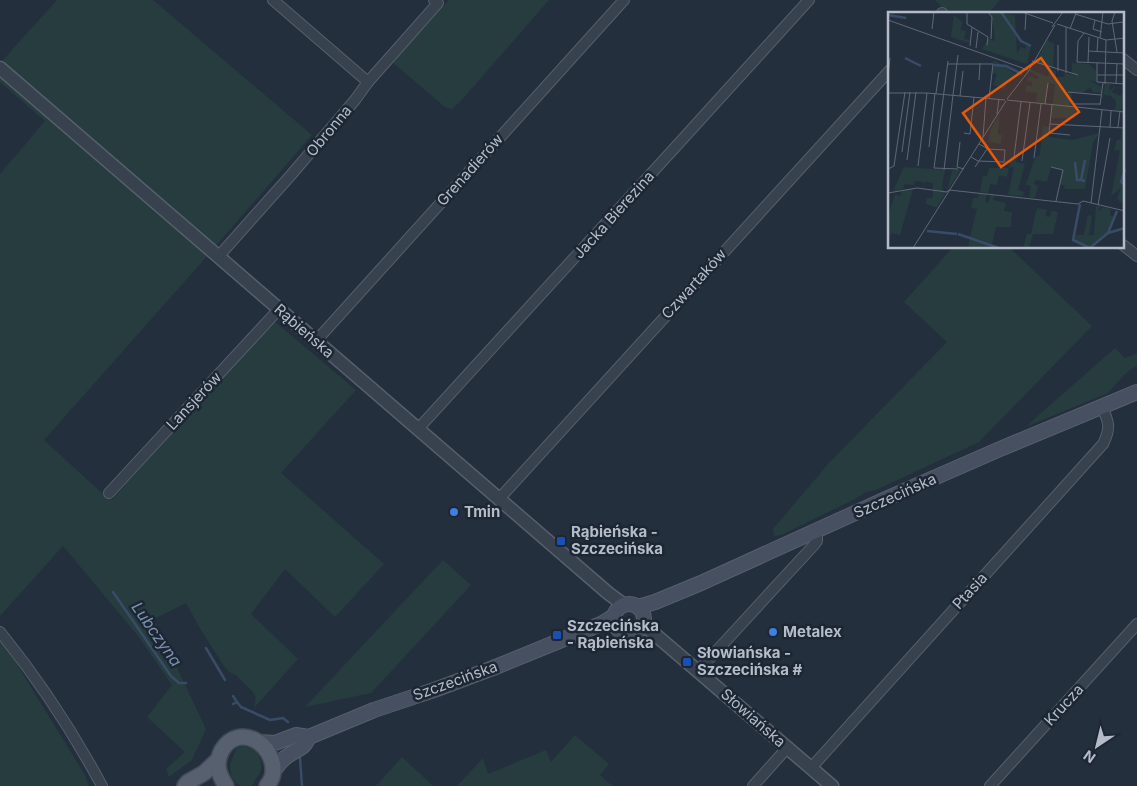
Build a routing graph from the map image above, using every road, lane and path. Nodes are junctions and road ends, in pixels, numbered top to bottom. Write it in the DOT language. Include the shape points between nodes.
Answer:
graph roads {
  1 [pos="273,0"];
  2 [pos="624,0"];
  3 [pos="808,0"];
  4 [pos="436,2"];
  5 [pos="1124,60"];
  6 [pos="0,68"];
  7 [pos="1137,70"];
  8 [pos="888,72"];
  9 [pos="368,82"];
  10 [pos="1124,246"];
  11 [pos="1137,256"];
  12 [pos="218,257"];
  13 [pos="279,309"];
  14 [pos="316,340"];
  15 [pos="1137,392"];
  16 [pos="1102,407"];
  17 [pos="418,429"];
  18 [pos="109,492"];
  19 [pos="499,499"];
  20 [pos="817,530"];
  21 [pos="632,617"];
  22 [pos="1137,624"];
  23 [pos="0,632"];
  24 [pos="698,671"];
  25 [pos="309,737"];
  26 [pos="259,742"];
  27 [pos="787,748"];
  28 [pos="218,760"];
  29 [pos="811,768"];
  30 [pos="271,781"];
  31 [pos="102,786"];
  32 [pos="185,786"];
  33 [pos="226,786"];
  34 [pos="753,786"];
  35 [pos="832,786"];
  36 [pos="990,786"];
  1 -- 9 [label="street"];
  2 -- 14 [label="street, Grenadierów"];
  3 -- 17 [label="street, Jacka Bierezina"];
  4 -- 9 [label="street, Obronna"];
  5 -- 7 [label="street"];
  6 -- 12 [label="street, Rąbieńska"];
  8 -- 19 [label="street, Czwartaków"];
  9 -- 12 [label="street, Obronna"];
  10 -- 11 [label="street"];
  12 -- 13 [label="street, Rąbieńska"];
  13 -- 14 [label="street, Rąbieńska"];
  13 -- 18 [label="street, Lansjerów"];
  14 -- 17 [label="street, Rąbieńska"];
  15 -- 16 [label="main road, Szczecińska"];
  16 -- 20 [label="main road, Szczecińska"];
  16 -- 29 [label="street, Ptasia" via="1109,422 1103,444"];
  17 -- 19 [label="street, Rąbieńska"];
  19 -- 21 [label="street, Rąbieńska"];
  20 -- 21 [label="main road, Szczecińska" via="655,602"];
  20 -- 24 [label="street" via="814,545"];
  21 -- 24 [label="street, Słowiańska"];
  21 -- 25 [label="main road, Szczecińska" via="601,624"];
  22 -- 36 [label="street, Krucza"];
  23 -- 31 [label="street" via="74,736"];
  24 -- 27 [label="street, Słowiańska"];
  25 -- 26 [label="main road, Szczecińska" via="296,735 275,743"];
  25 -- 30 [label="main road, Szczecińska" via="303,748 283,759"];
  26 -- 28 [label="main road" via="248,737 232,739"];
  26 -- 30 [label="main road" via="268,752 273,766"];
  27 -- 29 [label="street, Słowiańska"];
  27 -- 34 [label="street"];
  28 -- 32 [label="main road"];
  28 -- 33 [label="main road" via="219,774"];
  29 -- 35 [label="street, Słowiańska"];
}
